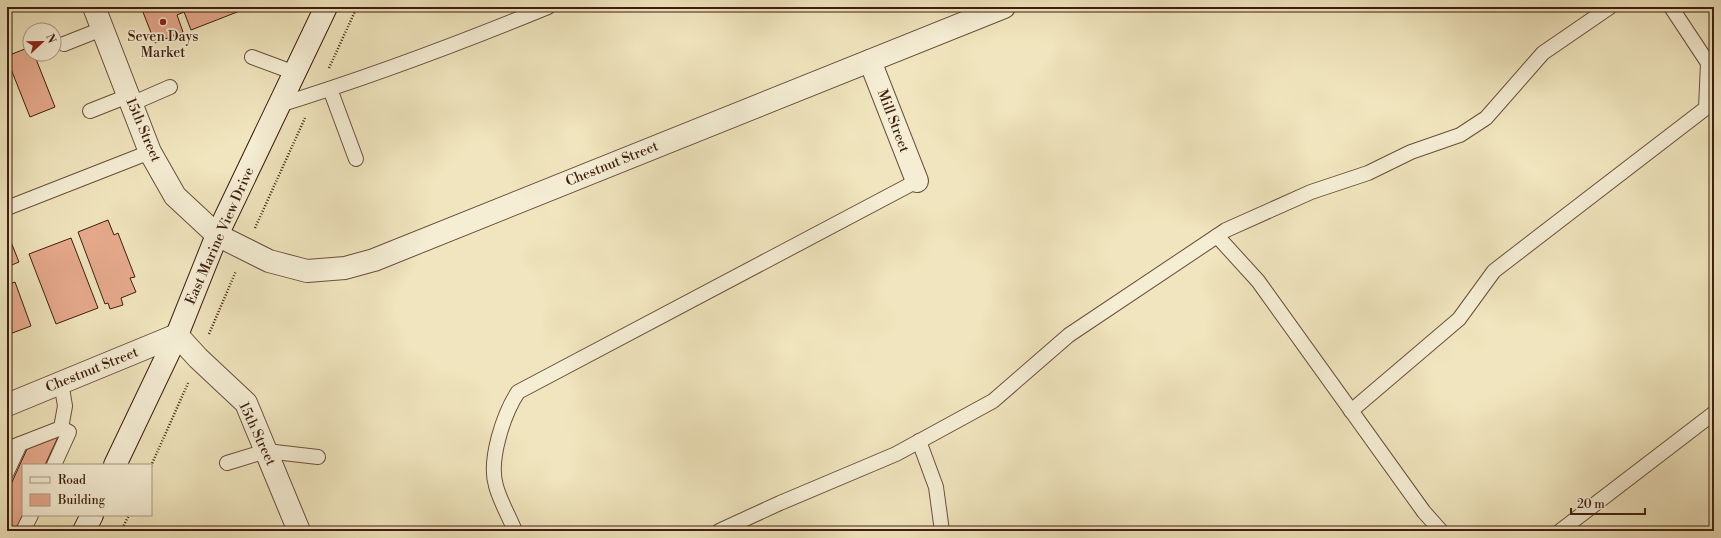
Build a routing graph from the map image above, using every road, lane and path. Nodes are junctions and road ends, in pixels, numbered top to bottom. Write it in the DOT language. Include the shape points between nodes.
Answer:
graph roads {
  1 [pos="94,7"];
  2 [pos="326,7"];
  3 [pos="548,7"];
  4 [pos="1004,7"];
  5 [pos="1610,7"];
  6 [pos="1671,7"];
  7 [pos="102,29"];
  8 [pos="64,44"];
  9 [pos="252,57"];
  10 [pos="870,61"];
  11 [pos="295,73"];
  12 [pos="170,87"];
  13 [pos="330,89"];
  14 [pos="130,100"];
  15 [pos="279,105"];
  16 [pos="90,111"];
  17 [pos="150,152"];
  18 [pos="356,159"];
  19 [pos="916,181"];
  20 [pos="7,208"];
  21 [pos="217,235"];
  22 [pos="1217,236"];
  23 [pos="177,335"];
  24 [pos="61,382"];
  25 [pos="7,405"];
  26 [pos="1351,411"];
  27 [pos="1714,413"];
  28 [pos="61,428"];
  29 [pos="919,441"];
  30 [pos="13,446"];
  31 [pos="266,451"];
  32 [pos="318,457"];
  33 [pos="227,463"];
  34 [pos="54,464"];
  35 [pos="115,464"];
  36 [pos="7,472"];
  37 [pos="30,516"];
  38 [pos="92,516"];
  39 [pos="128,516"];
  40 [pos="23,531"];
  41 [pos="84,531"];
  42 [pos="121,531"];
  43 [pos="298,531"];
  44 [pos="515,531"];
  45 [pos="719,531"];
  46 [pos="942,531"];
  47 [pos="1441,531"];
  48 [pos="1560,531"];
  1 -- 7 [label="street, 15th Street"];
  2 -- 11 [label="street, East Marine View Drive"];
  3 -- 13 [label="lane" via="498,28"];
  4 -- 10 [label="street, Chestnut Street"];
  5 -- 22 [label="lane" via="1543,53 1486,118 1460,135 1411,152 1368,173 1311,192"];
  6 -- 26 [label="lane" via="1708,63 1706,108 1494,271 1459,319"];
  7 -- 8 [label="lane"];
  7 -- 14 [label="street, 15th Street"];
  9 -- 11 [label="lane"];
  10 -- 19 [label="street, Mill Street"];
  10 -- 21 [label="street, Chestnut Street" via="374,260 345,268 307,271 269,261"];
  11 -- 15 [label="street, East Marine View Drive"];
  12 -- 14 [label="lane"];
  13 -- 15 [label="lane"];
  13 -- 18 [label="lane"];
  14 -- 16 [label="lane"];
  14 -- 17 [label="street, 15th Street"];
  15 -- 21 [label="street, East Marine View Drive"];
  17 -- 20 [label="lane"];
  17 -- 21 [label="street, 15th Street" via="175,196"];
  19 -- 44 [label="lane" via="518,392 505,416 496,446 494,465 495,484"];
  21 -- 23 [label="street, East Marine View Drive"];
  22 -- 26 [label="lane" via="1258,282"];
  22 -- 29 [label="lane" via="1069,335 994,401"];
  23 -- 24 [label="street, Chestnut Street"];
  23 -- 31 [label="street, 15th Street" via="246,403"];
  23 -- 35 [label="street, East Marine View Drive"];
  24 -- 25 [label="street, Chestnut Street"];
  24 -- 28 [label="lane" via="65,406"];
  26 -- 47 [label="lane" via="1424,512"];
  27 -- 48 [label="lane"];
  28 -- 30 [label="lane"];
  28 -- 34 [label="lane" via="69,432"];
  29 -- 45 [label="lane" via="896,454"];
  29 -- 46 [label="lane" via="936,487"];
  30 -- 36 [label="lane"];
  31 -- 32 [label="lane"];
  31 -- 33 [label="lane"];
  31 -- 43 [label="street, 15th Street"];
  37 -- 40 [label="lane"];
  38 -- 41 [label="street"];
  39 -- 42 [label="path"];
}
